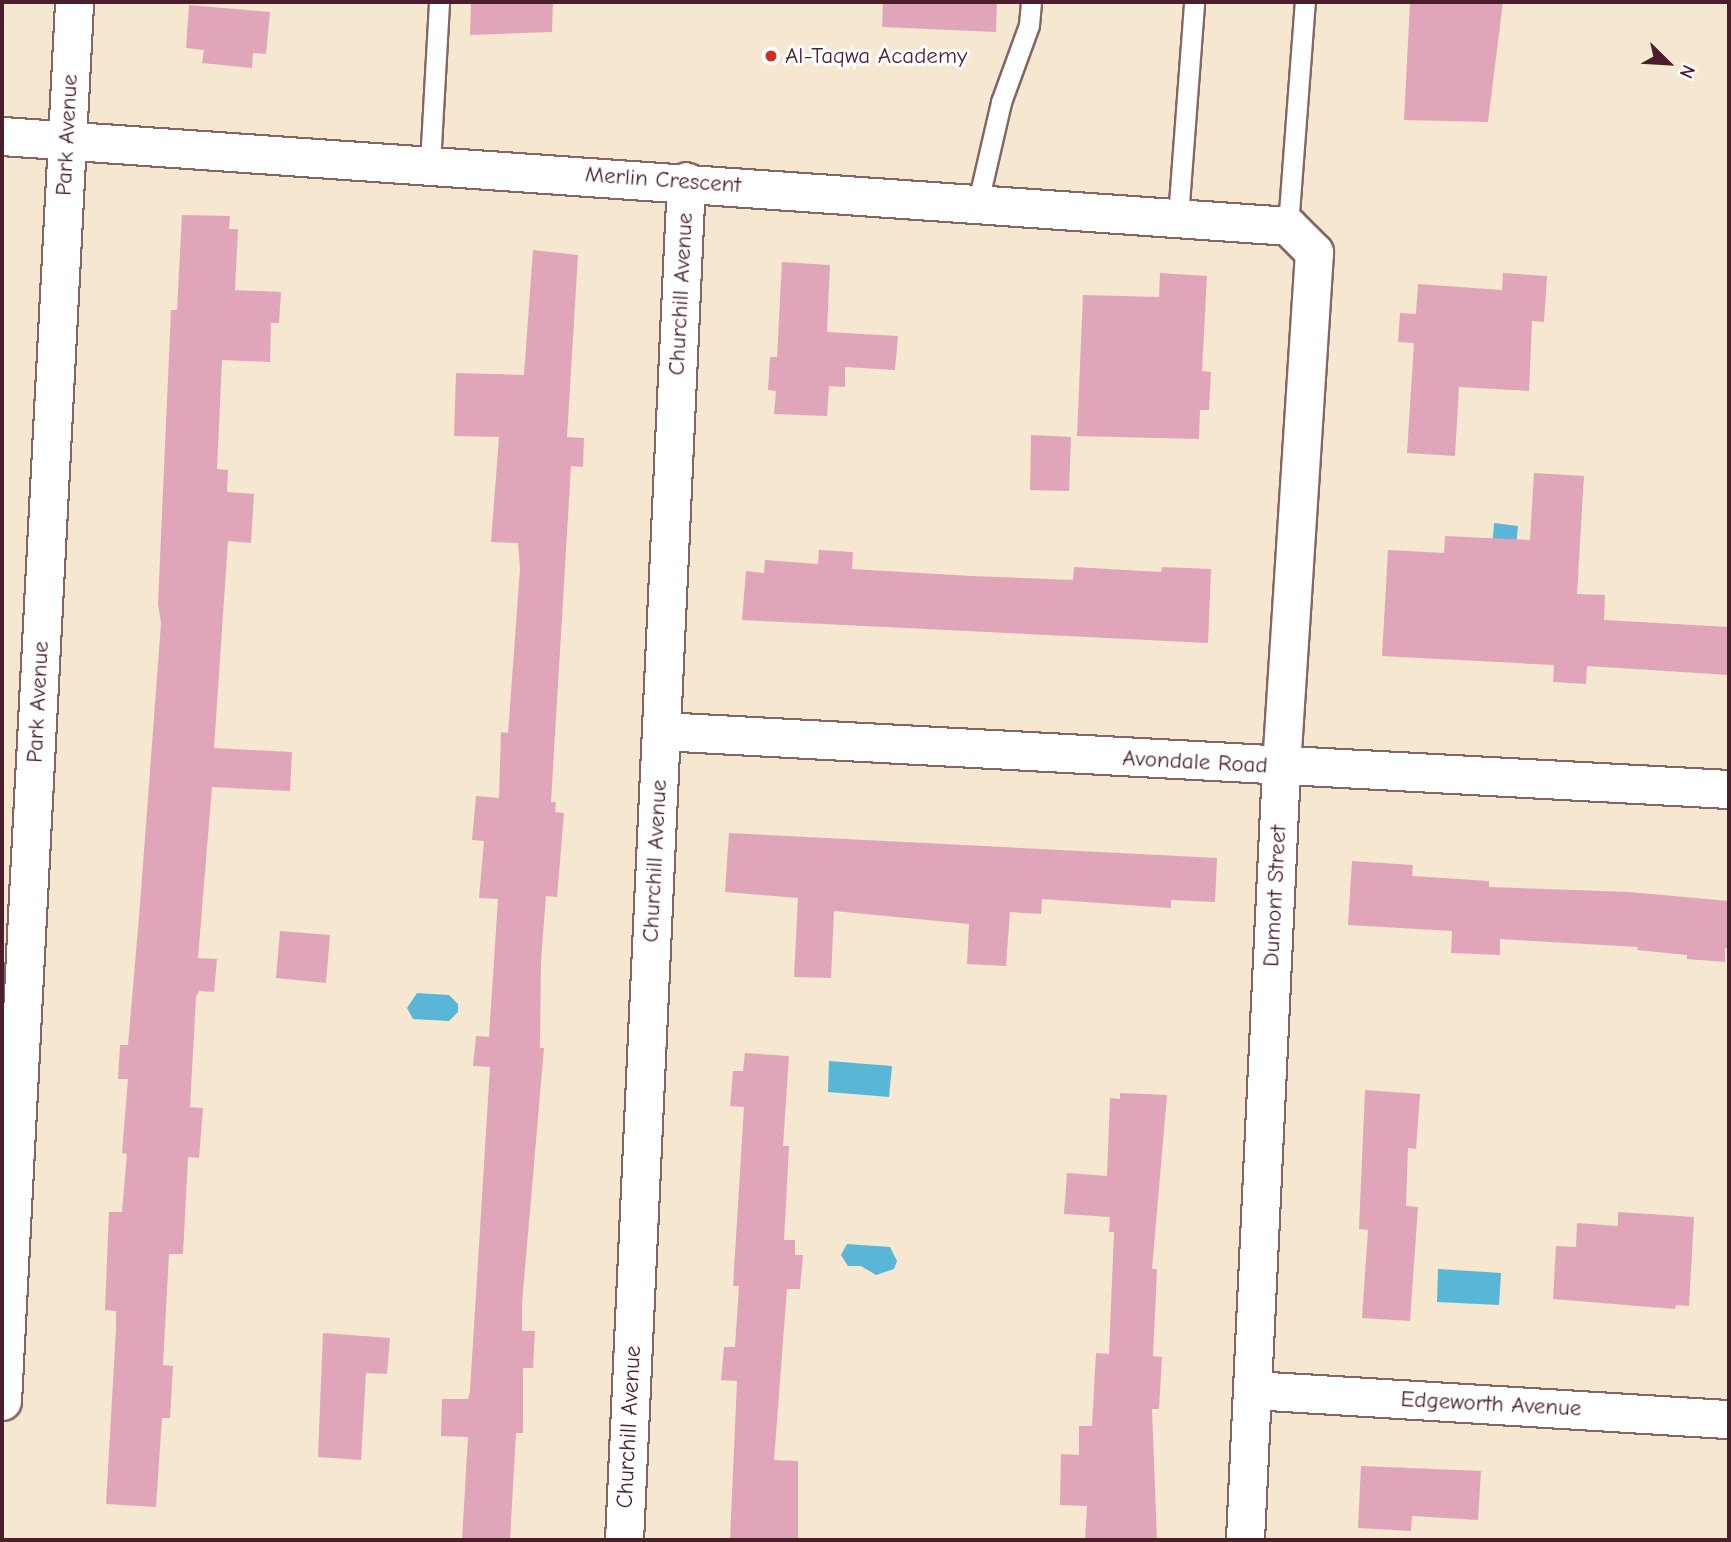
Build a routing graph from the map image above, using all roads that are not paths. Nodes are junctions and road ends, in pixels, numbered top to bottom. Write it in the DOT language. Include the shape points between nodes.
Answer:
graph roads {
  1 [pos="74,2"];
  2 [pos="439,2"];
  3 [pos="1031,2"];
  4 [pos="1194,2"];
  5 [pos="1305,2"];
  6 [pos="2,136"];
  7 [pos="67,141"];
  8 [pos="430,164"];
  9 [pos="686,181"];
  10 [pos="978,202"];
  11 [pos="1178,217"];
  12 [pos="1288,226"];
  13 [pos="661,731"];
  14 [pos="1281,767"];
  15 [pos="1729,789"];
  16 [pos="1252,1390"];
  17 [pos="2,1401"];
  18 [pos="1729,1419"];
  19 [pos="624,1540"];
  20 [pos="1245,1540"];
  1 -- 7 [label="street, Park Avenue"];
  2 -- 8 [label="lane"];
  3 -- 10 [label="lane" via="1029,25 1001,102"];
  4 -- 11 [label="lane"];
  5 -- 12 [label="lane"];
  6 -- 7 [label="street, Merlin Crescent"];
  7 -- 8 [label="street, Merlin Crescent"];
  7 -- 17 [label="street, Park Avenue"];
  8 -- 9 [label="street, Merlin Crescent"];
  9 -- 10 [label="street, Merlin Crescent"];
  9 -- 13 [label="street, Churchill Avenue"];
  10 -- 11 [label="street, Merlin Crescent"];
  11 -- 12 [label="street, Merlin Crescent"];
  12 -- 14 [label="street, Dumont Street" via="1314,251"];
  13 -- 14 [label="street, Avondale Road"];
  13 -- 19 [label="street, Churchill Avenue"];
  14 -- 15 [label="street, Avondale Road"];
  14 -- 16 [label="street, Dumont Street"];
  16 -- 18 [label="street, Edgeworth Avenue"];
  16 -- 20 [label="street, Dumont Street"];
}
